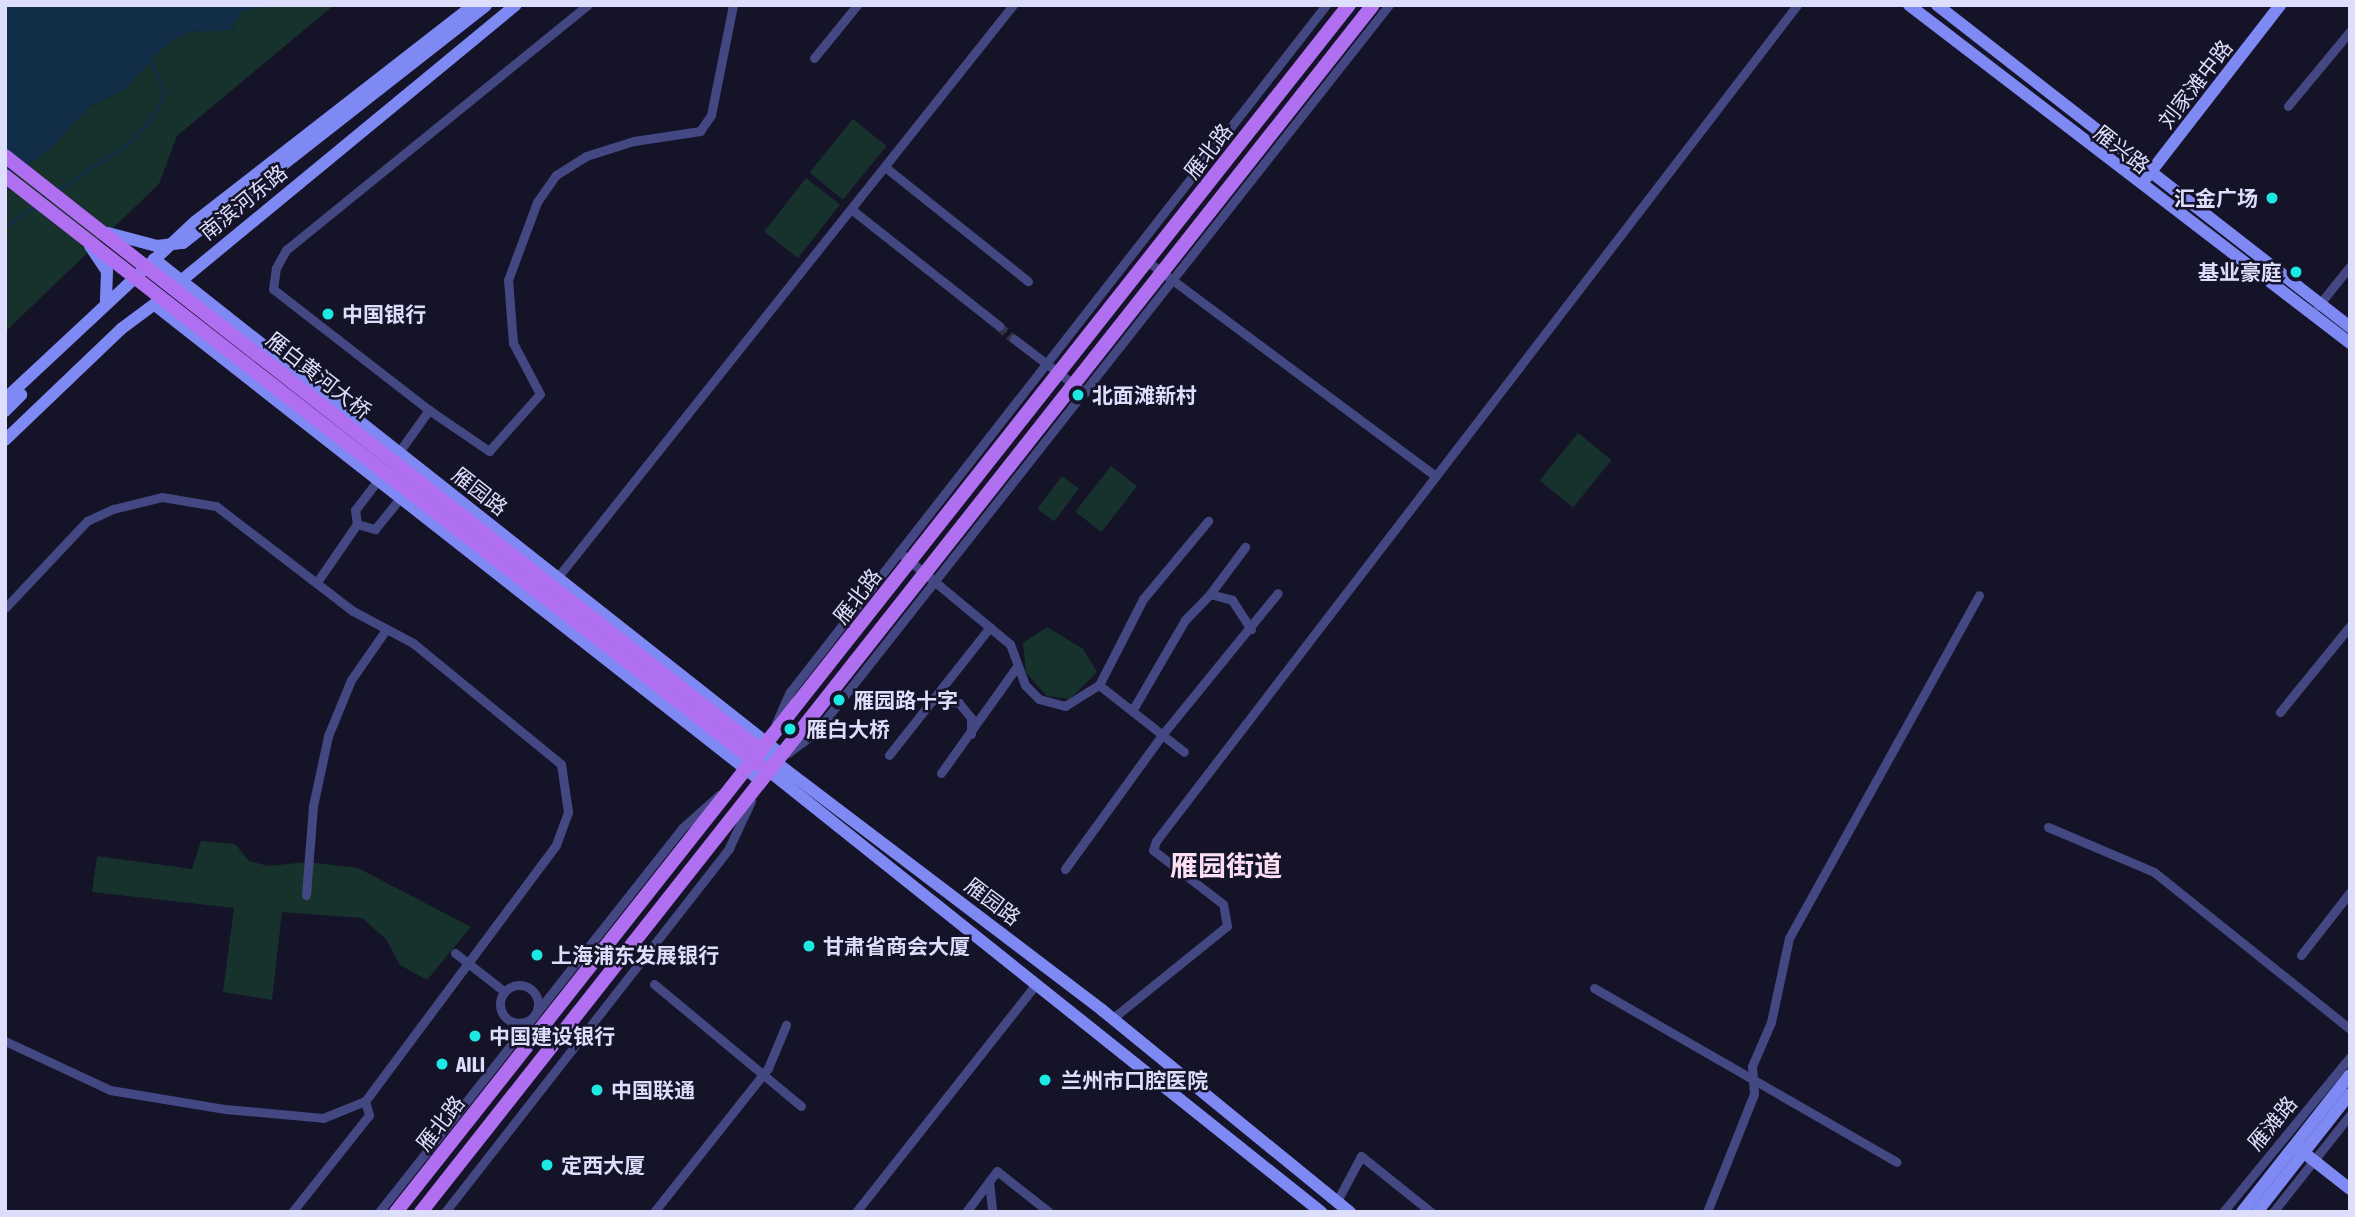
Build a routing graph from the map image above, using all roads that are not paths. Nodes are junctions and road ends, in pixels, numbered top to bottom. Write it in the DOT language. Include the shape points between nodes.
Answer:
graph roads {
  1 [pos="473,5"];
  2 [pos="486,5"];
  3 [pos="516,5"];
  4 [pos="588,5"];
  5 [pos="733,5"];
  6 [pos="857,5"];
  7 [pos="1013,5"];
  8 [pos="1326,5"];
  9 [pos="1349,5"];
  10 [pos="1373,5"];
  11 [pos="1389,5"];
  12 [pos="1797,5"];
  13 [pos="1909,5"];
  14 [pos="1937,5"];
  15 [pos="2280,5"];
  16 [pos="2350,31"];
  17 [pos="814,58"];
  18 [pos="2288,106"];
  19 [pos="5,156"];
  20 [pos="885,167"];
  21 [pos="2151,173"];
  22 [pos="5,176"];
  23 [pos="2140,187"];
  24 [pos="851,209"];
  25 [pos="95,227"];
  26 [pos="81,234"];
  27 [pos="154,258"];
  28 [pos="1147,261"];
  29 [pos="2350,266"];
  30 [pos="1169,276"];
  31 [pos="180,281"];
  32 [pos="1028,281"];
  33 [pos="155,305"];
  34 [pos="2316,309"];
  35 [pos="999,327"];
  36 [pos="2350,327"];
  37 [pos="1014,339"];
  38 [pos="2350,343"];
  39 [pos="1053,370"];
  40 [pos="1079,389"];
  41 [pos="5,399"];
  42 [pos="429,410"];
  43 [pos="5,411"];
  44 [pos="5,440"];
  45 [pos="398,453"];
  46 [pos="1434,475"];
  47 [pos="378,479"];
  48 [pos="401,497"];
  49 [pos="1208,521"];
  50 [pos="357,524"];
  51 [pos="1245,547"];
  52 [pos="905,556"];
  53 [pos="557,578"];
  54 [pos="931,578"];
  55 [pos="317,583"];
  56 [pos="1278,593"];
  57 [pos="1210,594"];
  58 [pos="1979,595"];
  59 [pos="5,608"];
  60 [pos="2350,626"];
  61 [pos="989,627"];
  62 [pos="606,629"];
  63 [pos="1251,629"];
  64 [pos="385,631"];
  65 [pos="587,632"];
  66 [pos="1016,668"];
  67 [pos="1099,685"];
  68 [pos="932,700"];
  69 [pos="1132,711"];
  70 [pos="2280,712"];
  71 [pos="1162,735"];
  72 [pos="971,737"];
  73 [pos="1184,752"];
  74 [pos="889,755"];
  75 [pos="757,756"];
  76 [pos="772,767"];
  77 [pos="941,773"];
  78 [pos="2048,827"];
  79 [pos="1065,869"];
  80 [pos="2350,892"];
  81 [pos="306,895"];
  82 [pos="455,953"];
  83 [pos="2301,955"];
  84 [pos="465,962"];
  85 [pos="654,984"];
  86 [pos="1033,988"];
  87 [pos="1594,988"];
  88 [pos="505,992"];
  89 [pos="1112,1018"];
  90 [pos="538,1020"];
  91 [pos="786,1025"];
  92 [pos="2350,1029"];
  93 [pos="558,1038"];
  94 [pos="5,1041"];
  95 [pos="2350,1057"];
  96 [pos="762,1075"];
  97 [pos="2350,1075"];
  98 [pos="1753,1080"];
  99 [pos="2350,1094"];
  100 [pos="365,1101"];
  101 [pos="801,1107"];
  102 [pos="2350,1115"];
  103 [pos="2304,1153"];
  104 [pos="1897,1163"];
  105 [pos="989,1181"];
  106 [pos="2350,1189"];
  107 [pos="1337,1201"];
  108 [pos="292,1212"];
  109 [pos="379,1212"];
  110 [pos="396,1212"];
  111 [pos="421,1212"];
  112 [pos="445,1212"];
  113 [pos="654,1212"];
  114 [pos="856,1212"];
  115 [pos="966,1212"];
  116 [pos="992,1212"];
  117 [pos="1049,1212"];
  118 [pos="1321,1212"];
  119 [pos="1328,1212"];
  120 [pos="1350,1212"];
  121 [pos="1431,1212"];
  122 [pos="1707,1212"];
  123 [pos="2223,1212"];
  124 [pos="2242,1212"];
  125 [pos="2257,1212"];
  126 [pos="2273,1212"];
  1 -- 27 [label="main road, 南滨河东路"];
  2 -- 25 [label="main road" via="183,243 132,242"];
  3 -- 31 [label="main road, 南滨河东路"];
  4 -- 42 [label="street" via="286,250 276,268 273,289"];
  5 -- 42 [label="street" via="711,115 699,131 634,141 586,156 556,175 537,202 508,280 513,343 540,394 489,451"];
  6 -- 17 [label="street"];
  7 -- 20 [label="street"];
  8 -- 39 [label="street"];
  9 -- 28 [label="main road, 雁北路"];
  10 -- 30 [label="main road, 雁北路"];
  11 -- 30 [label="street"];
  12 -- 46 [label="street"];
  13 -- 23 [label="main road, 雁兴路"];
  14 -- 21 [label="main road, 雁兴路"];
  15 -- 21 [label="main road, 刘家滩中路"];
  16 -- 18 [label="street"];
  19 -- 25 [label="main road, 雁白黄河大桥"];
  20 -- 24 [label="street"];
  20 -- 32 [label="street"];
  21 -- 23 [label="main road, 刘家滩中路"];
  21 -- 34 [label="main road, 雁兴路"];
  22 -- 26 [label="main road, 雁白黄河大桥"];
  23 -- 34 [label="main road, 雁兴路"];
  24 -- 35 [label="street"];
  24 -- 53 [label="street"];
  25 -- 62 [label="main road, 雁白黄河大桥"];
  26 -- 43 [label="main road" via="107,271 106,301"];
  26 -- 65 [label="main road, 雁白黄河大桥"];
  27 -- 31 [label="main road, 雁园路"];
  27 -- 41 [label="main road, 南滨河东路"];
  28 -- 30 [label="street"];
  28 -- 39 [label="main road, 雁北路"];
  29 -- 34 [label="street"];
  30 -- 40 [label="main road, 雁北路"];
  30 -- 46 [label="street"];
  31 -- 33 [label="main road, 南滨河东路"];
  31 -- 45 [label="main road, 雁园路"];
  33 -- 44 [label="main road, 南滨河东路" via="121,329"];
  33 -- 47 [label="main road, 雁园路"];
  34 -- 36 [label="main road, 雁兴路"];
  34 -- 38 [label="main road, 雁兴路"];
  37 -- 39 [label="street"];
  39 -- 40 [label="street"];
  39 -- 52 [label="main road, 雁北路"];
  40 -- 54 [label="main road, 雁北路"];
  42 -- 45 [label="street"];
  45 -- 47 [label="street"];
  45 -- 53 [label="main road, 雁园路"];
  46 -- 89 [label="street" via="1156,841 1153,850 1223,904 1227,926"];
  47 -- 48 [label="main road, 雁园路"];
  47 -- 50 [label="street" via="355,510"];
  48 -- 50 [label="street" via="375,529"];
  48 -- 75 [label="main road, 雁园路"];
  49 -- 67 [label="street" via="1143,599"];
  50 -- 55 [label="street"];
  51 -- 57 [label="street"];
  52 -- 54 [label="street"];
  52 -- 75 [label="main road, 雁北路"];
  53 -- 75 [label="main road, 雁园路"];
  54 -- 61 [label="street"];
  54 -- 76 [label="main road, 雁北路"];
  55 -- 59 [label="street" via="216,506 162,497 87,521"];
  55 -- 64 [label="street"];
  56 -- 63 [label="street"];
  57 -- 63 [label="street" via="1232,600"];
  57 -- 69 [label="street" via="1185,620"];
  58 -- 98 [label="street" via="1789,938"];
  60 -- 70 [label="street"];
  61 -- 66 [label="street" via="1014,649"];
  61 -- 68 [label="street"];
  62 -- 75 [label="main road, 雁园路"];
  63 -- 71 [label="street"];
  64 -- 81 [label="street" via="351,680 328,736 313,806"];
  64 -- 84 [label="street" via="413,643 535,738 561,764 569,787 556,845"];
  65 -- 75 [label="main road, 雁园路"];
  66 -- 67 [label="street" via="1032,692 1056,706 1084,699"];
  66 -- 72 [label="street"];
  67 -- 69 [label="street"];
  68 -- 72 [label="street" via="959,702 971,718"];
  68 -- 74 [label="street"];
  69 -- 71 [label="street"];
  71 -- 73 [label="street"];
  71 -- 79 [label="street"];
  72 -- 77 [label="street"];
  75 -- 76 [label="main road, 雁园路"];
  75 -- 76 [label="main road, 雁园路"];
  75 -- 90 [label="main road, 雁北路"];
  76 -- 86 [label="main road, 雁园路"];
  76 -- 89 [label="main road, 雁园路"];
  76 -- 93 [label="main road, 雁北路"];
  76 -- 112 [label="street" via="729,848"];
  78 -- 92 [label="street" via="2154,872"];
  80 -- 83 [label="street"];
  82 -- 84 [label="street"];
  84 -- 88 [label="street"];
  84 -- 100 [label="street"];
  85 -- 96 [label="street"];
  86 -- 114 [label="street"];
  86 -- 118 [label="main road, 雁园路"];
  87 -- 98 [label="street"];
  88 -- 90 [label="street" via="517,985 531,989 538,1002"];
  88 -- 90 [label="street" via="500,1006 507,1019 521,1023"];
  89 -- 107 [label="main road, 雁园路"];
  90 -- 93 [label="street"];
  90 -- 109 [label="street"];
  90 -- 110 [label="main road, 雁北路"];
  91 -- 96 [label="street"];
  93 -- 111 [label="main road, 雁北路"];
  94 -- 100 [label="street" via="110,1090 174,1101 323,1118"];
  95 -- 123 [label="street, 雁滩路"];
  96 -- 101 [label="street"];
  96 -- 113 [label="street"];
  97 -- 103 [label="main road, 雁滩路"];
  98 -- 104 [label="street"];
  98 -- 122 [label="street" via="1754,1094"];
  99 -- 103 [label="main road, 雁滩路"];
  100 -- 108 [label="street" via="369,1115"];
  102 -- 103 [label="street, 雁滩路"];
  103 -- 106 [label="main road"];
  103 -- 124 [label="main road, 雁滩路"];
  103 -- 125 [label="main road, 雁滩路"];
  103 -- 126 [label="street, 雁滩路"];
  105 -- 115 [label="street"];
  105 -- 116 [label="street"];
  105 -- 117 [label="street" via="997,1171"];
  107 -- 119 [label="main road"];
  107 -- 120 [label="main road, 雁园路"];
  107 -- 121 [label="street" via="1361,1156"];
}
